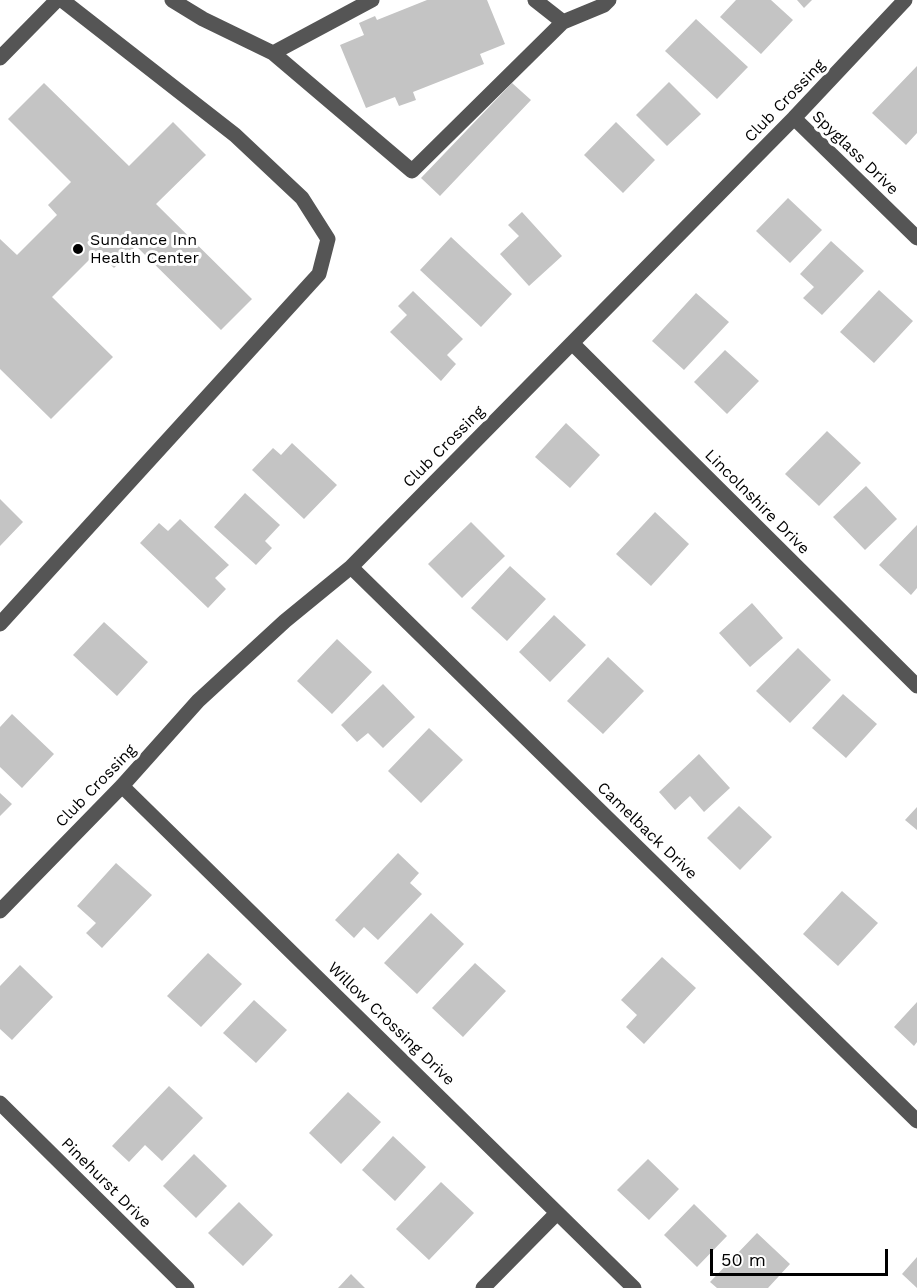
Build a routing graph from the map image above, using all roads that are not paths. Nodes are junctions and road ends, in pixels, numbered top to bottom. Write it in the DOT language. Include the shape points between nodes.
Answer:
graph roads {
  1 [pos="57,0"];
  2 [pos="62,0"];
  3 [pos="172,0"];
  4 [pos="372,0"];
  5 [pos="535,0"];
  6 [pos="609,0"];
  7 [pos="905,0"];
  8 [pos="563,22"];
  9 [pos="273,53"];
  10 [pos="0,58"];
  11 [pos="794,118"];
  12 [pos="917,238"];
  13 [pos="572,343"];
  14 [pos="351,567"];
  15 [pos="0,624"];
  16 [pos="917,686"];
  17 [pos="122,786"];
  18 [pos="0,911"];
  19 [pos="0,1103"];
  20 [pos="917,1121"];
  21 [pos="557,1213"];
  22 [pos="187,1288"];
  23 [pos="483,1288"];
  24 [pos="634,1288"];
  1 -- 10 [label="street"];
  2 -- 15 [label="street" via="236,135 302,198 328,239 319,274"];
  3 -- 9 [label="street"];
  4 -- 9 [label="street"];
  5 -- 8 [label="street"];
  6 -- 8 [label="street"];
  7 -- 11 [label="street, Club Crossing"];
  8 -- 9 [label="street" via="412,171"];
  11 -- 12 [label="street, Spyglass Drive"];
  11 -- 13 [label="street, Club Crossing"];
  13 -- 14 [label="street, Club Crossing"];
  13 -- 16 [label="street, Lincolnshire Drive"];
  14 -- 17 [label="street, Club Crossing" via="198,701"];
  14 -- 20 [label="street, Camelback Drive"];
  17 -- 18 [label="street, Club Crossing"];
  17 -- 21 [label="street, Willow Crossing Drive"];
  19 -- 22 [label="street, Pinehurst Drive"];
  21 -- 23 [label="street"];
  21 -- 24 [label="street, Willow Crossing Drive"];
}
